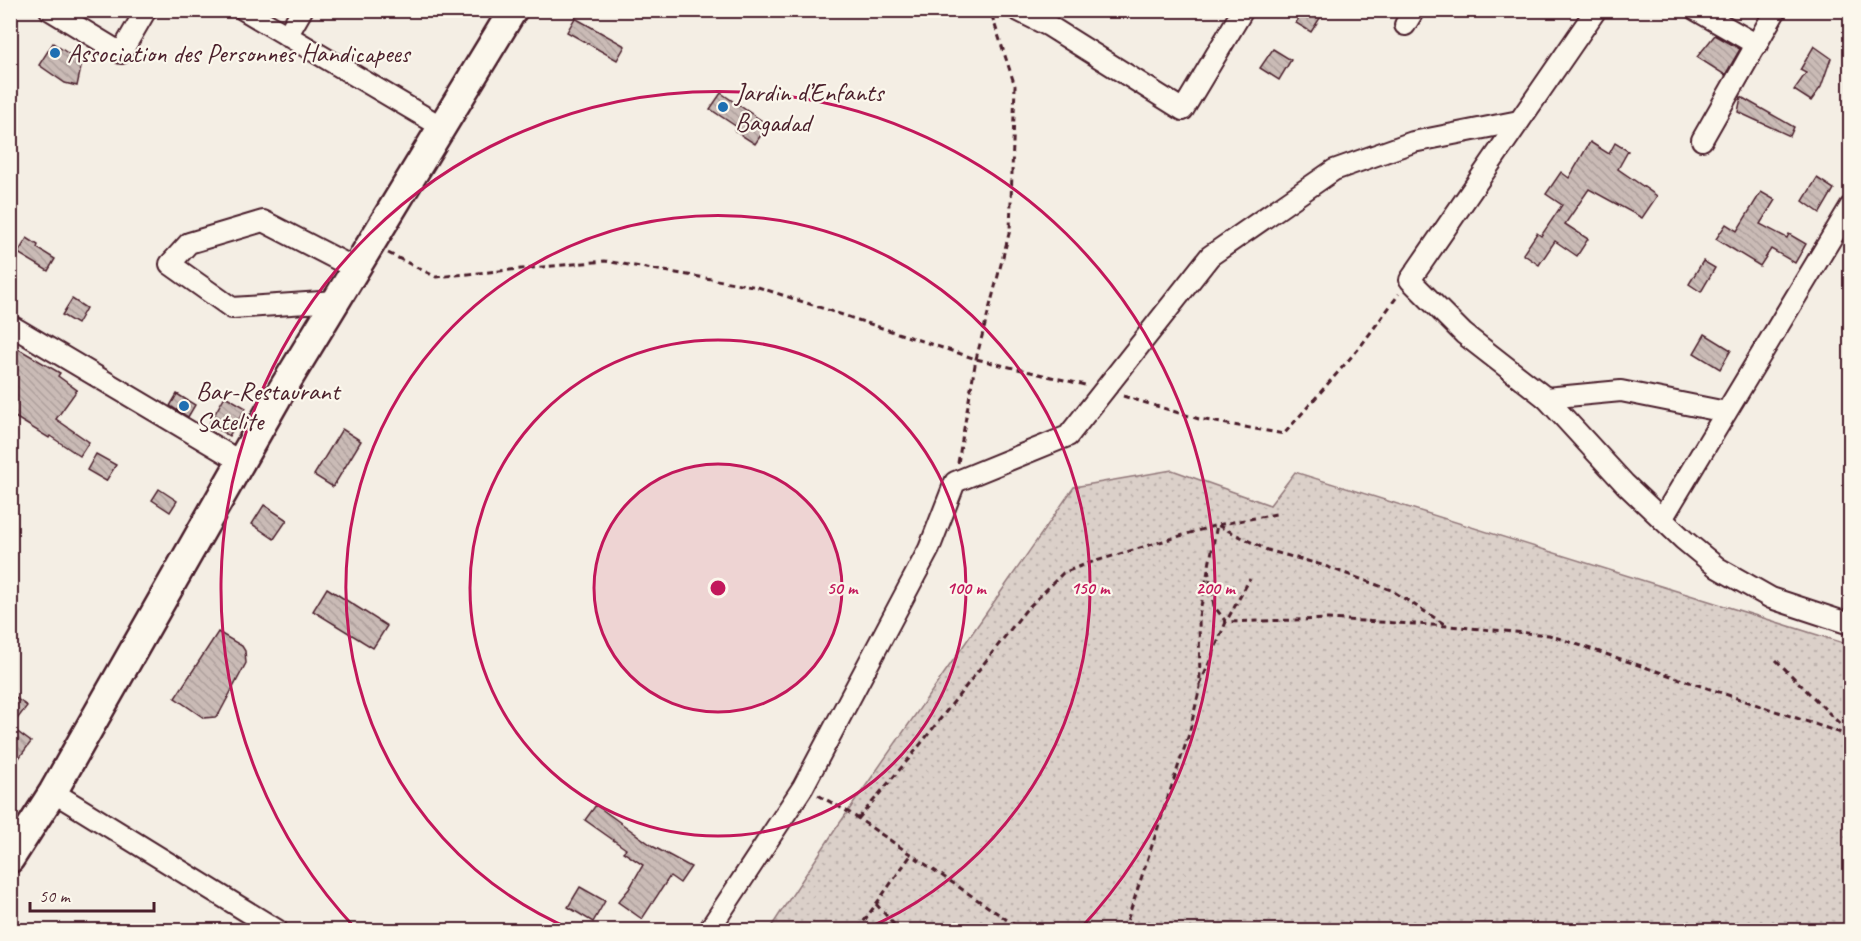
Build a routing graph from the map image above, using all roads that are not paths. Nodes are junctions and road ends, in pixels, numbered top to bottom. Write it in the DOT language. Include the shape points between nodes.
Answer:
graph roads {
  1 [pos="50,10"];
  2 [pos="146,10"];
  3 [pos="244,10"];
  4 [pos="302,10"];
  5 [pos="513,10"];
  6 [pos="1017,10"];
  7 [pos="1243,10"];
  8 [pos="1596,10"];
  9 [pos="1696,10"];
  10 [pos="1776,10"];
  11 [pos="1053,18"];
  12 [pos="287,36"];
  13 [pos="1757,45"];
  14 [pos="1519,121"];
  15 [pos="442,127"];
  16 [pos="1702,140"];
  17 [pos="1851,207"];
  18 [pos="356,269"];
  19 [pos="336,301"];
  20 [pos="10,325"];
  21 [pos="1546,398"];
  22 [pos="1726,412"];
  23 [pos="241,462"];
  24 [pos="1662,519"];
  25 [pos="1851,624"];
  26 [pos="53,792"];
  27 [pos="10,859"];
  28 [pos="277,930"];
  29 [pos="709,930"];
  1 -- 2 [label="street" via="121,53"];
  3 -- 12 [label="street"];
  4 -- 12 [label="street"];
  5 -- 15 [label="street"];
  6 -- 11 [label="street"];
  7 -- 11 [label="street" via="1183,110"];
  8 -- 14 [label="street"];
  9 -- 13 [label="street"];
  10 -- 13 [label="street"];
  12 -- 15 [label="street"];
  13 -- 16 [label="street"];
  14 -- 21 [label="street" via="1410,280 1464,334"];
  14 -- 29 [label="street" via="1413,142 1334,170 1210,256 1068,436 955,482 929,549 803,787"];
  15 -- 18 [label="street"];
  17 -- 22 [label="street"];
  18 -- 19 [label="street"];
  18 -- 19 [label="street" via="263,221 189,243 170,264 232,308"];
  19 -- 23 [label="street"];
  20 -- 23 [label="street"];
  21 -- 22 [label="street" via="1621,391"];
  21 -- 24 [label="street"];
  22 -- 24 [label="street"];
  23 -- 26 [label="street"];
  24 -- 25 [label="street" via="1718,568 1771,598"];
  26 -- 27 [label="street"];
  26 -- 28 [label="street"];
}
